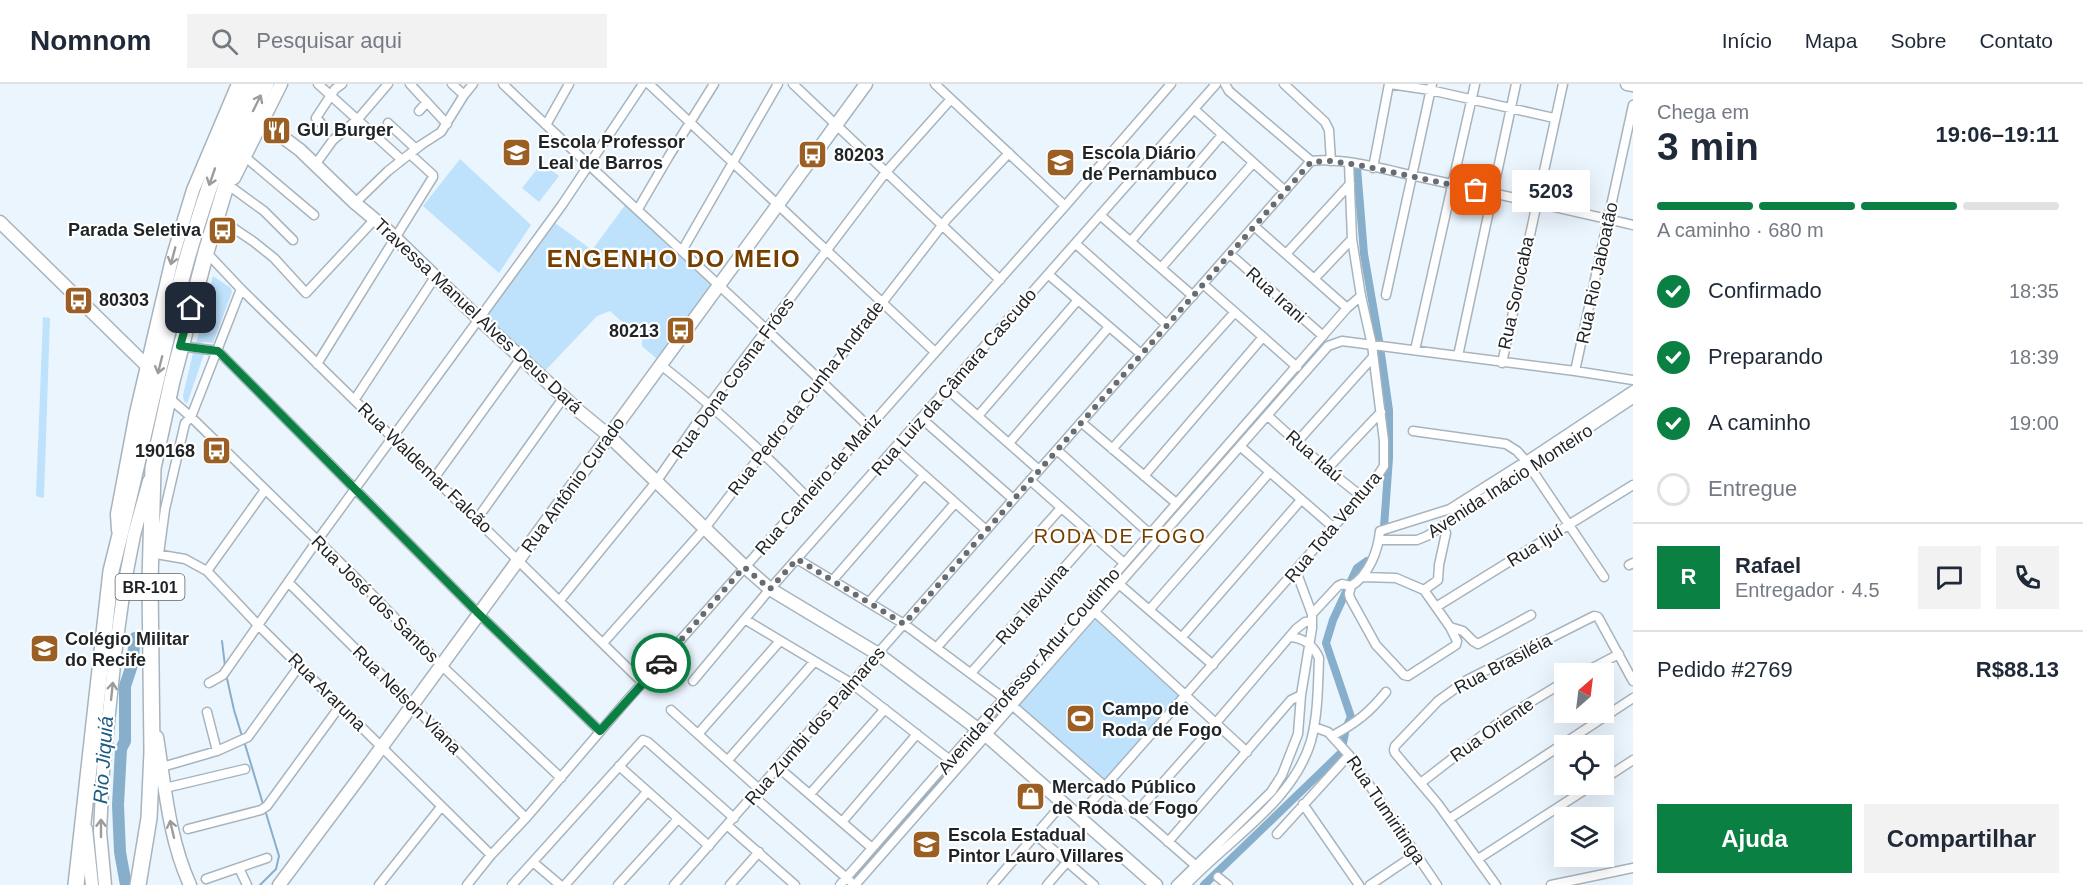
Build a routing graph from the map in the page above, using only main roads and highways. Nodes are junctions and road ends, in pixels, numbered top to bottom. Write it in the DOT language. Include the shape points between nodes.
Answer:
graph roads {
  1 [pos="251,84"];
  2 [pos="266,84"];
  3 [pos="76,885"];
  4 [pos="138,885"];
  1 -- 3 [label="highway, BR-101, one-way" via="218,160 184,268 111,571"];
  4 -- 2 [label="highway, BR-101, one-way" via="149,818 153,468 206,252 240,141"];
}
